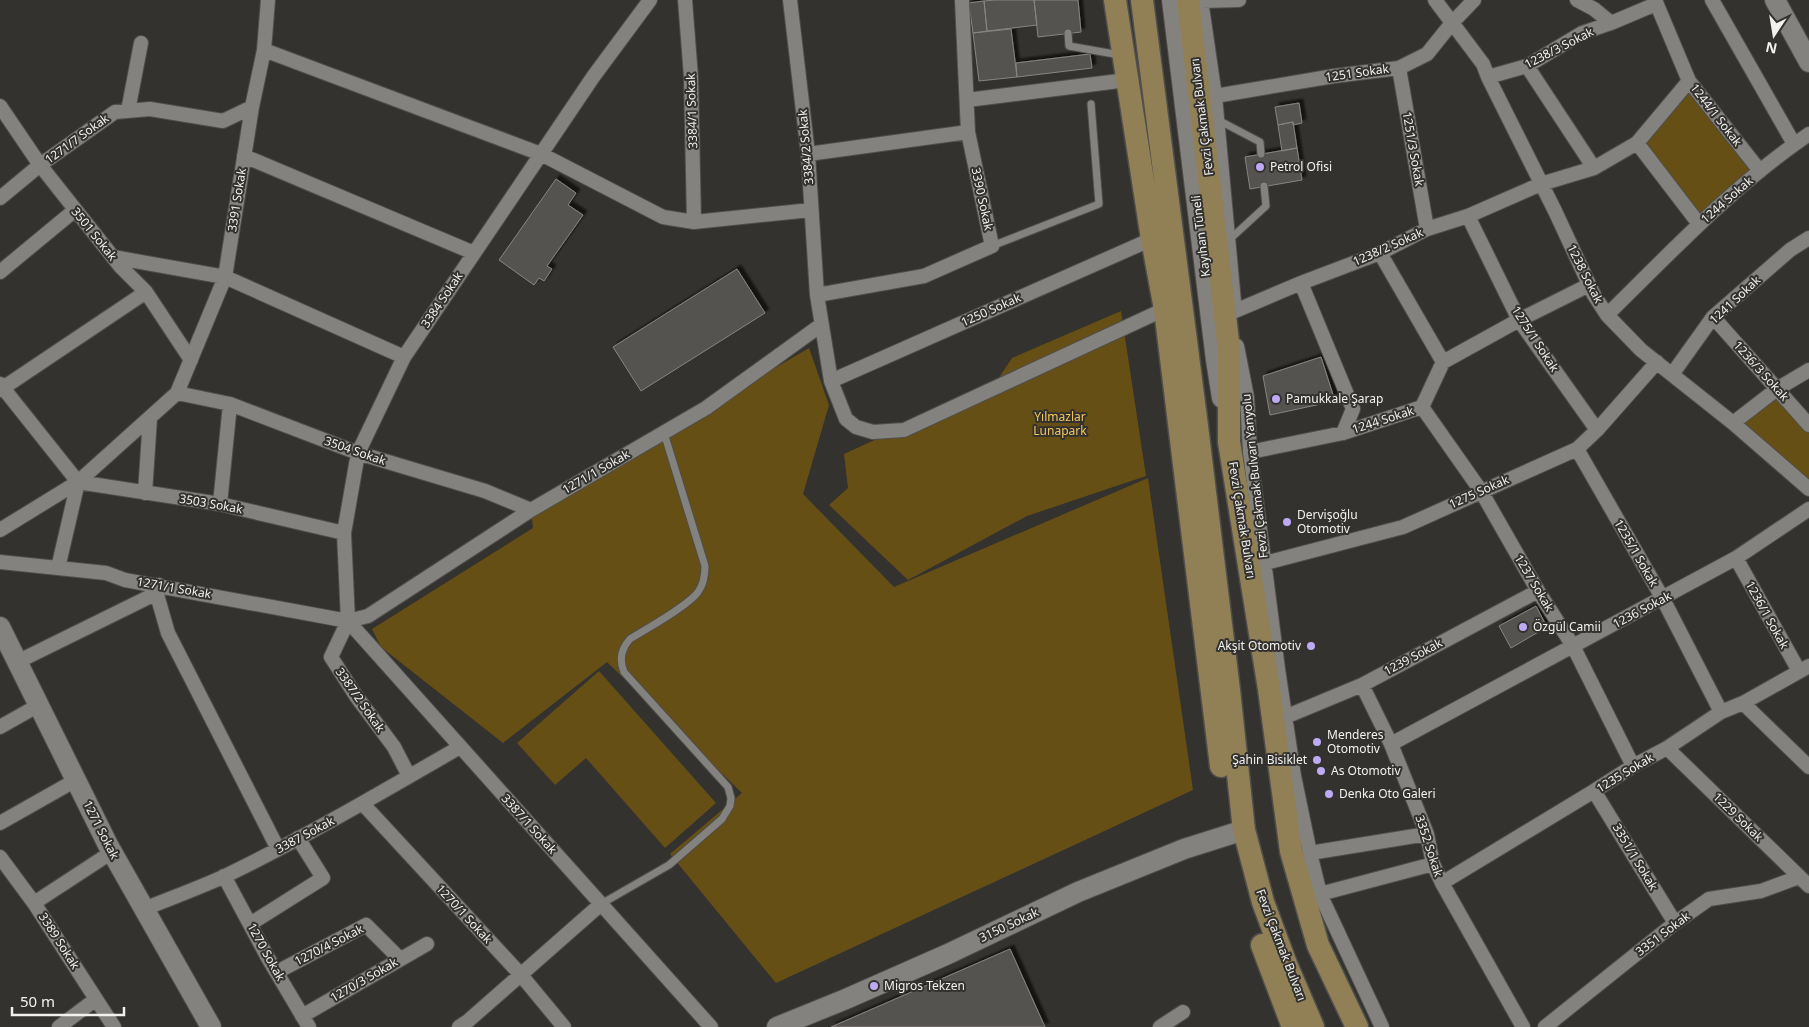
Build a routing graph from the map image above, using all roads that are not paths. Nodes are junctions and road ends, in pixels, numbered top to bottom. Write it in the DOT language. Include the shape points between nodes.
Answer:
graph roads {
  1 [pos="268,0"];
  2 [pos="650,0"];
  3 [pos="685,0"];
  4 [pos="790,0"];
  5 [pos="962,0"];
  6 [pos="1115,0"];
  7 [pos="1142,0"];
  8 [pos="1172,0"];
  9 [pos="1197,0"];
  10 [pos="1239,0"];
  11 [pos="1435,0"];
  12 [pos="1474,0"];
  13 [pos="1577,0"];
  14 [pos="1712,0"];
  15 [pos="1775,0"];
  16 [pos="1655,2"];
  17 [pos="1452,23"];
  18 [pos="1611,24"];
  19 [pos="1068,33"];
  20 [pos="141,42"];
  21 [pos="264,50"];
  22 [pos="1123,56"];
  23 [pos="1809,62"];
  24 [pos="1527,66"];
  25 [pos="1399,68"];
  26 [pos="1488,77"];
  27 [pos="1127,80"];
  28 [pos="1689,81"];
  29 [pos="1214,96"];
  30 [pos="967,100"];
  31 [pos="1091,104"];
  32 [pos="0,106"];
  33 [pos="252,106"];
  34 [pos="128,111"];
  35 [pos="1217,119"];
  36 [pos="968,132"];
  37 [pos="1809,134"];
  38 [pos="1637,143"];
  39 [pos="1794,144"];
  40 [pos="541,154"];
  41 [pos="808,154"];
  42 [pos="1261,154"];
  43 [pos="244,156"];
  44 [pos="40,166"];
  45 [pos="1594,168"];
  46 [pos="1760,171"];
  47 [pos="1541,184"];
  48 [pos="1264,186"];
  49 [pos="0,198"];
  50 [pos="75,210"];
  51 [pos="811,210"];
  52 [pos="1468,216"];
  53 [pos="694,222"];
  54 [pos="1699,224"];
  55 [pos="1427,229"];
  56 [pos="1809,238"];
  57 [pos="1152,239"];
  58 [pos="1228,240"];
  59 [pos="992,246"];
  60 [pos="474,253"];
  61 [pos="1380,253"];
  62 [pos="113,257"];
  63 [pos="0,272"];
  64 [pos="225,277"];
  65 [pos="1302,282"];
  66 [pos="1589,285"];
  67 [pos="146,292"];
  68 [pos="817,295"];
  69 [pos="1165,309"];
  70 [pos="1235,311"];
  71 [pos="1607,315"];
  72 [pos="1713,317"];
  73 [pos="1519,320"];
  74 [pos="821,325"];
  75 [pos="404,357"];
  76 [pos="191,360"];
  77 [pos="1443,362"];
  78 [pos="1657,362"];
  79 [pos="1809,370"];
  80 [pos="1673,373"];
  81 [pos="831,381"];
  82 [pos="1,387"];
  83 [pos="1777,389"];
  84 [pos="177,393"];
  85 [pos="230,404"];
  86 [pos="1422,407"];
  87 [pos="150,418"];
  88 [pos="1732,423"];
  89 [pos="1809,425"];
  90 [pos="1596,430"];
  91 [pos="664,433"];
  92 [pos="1343,433"];
  93 [pos="1229,442"];
  94 [pos="1577,449"];
  95 [pos="1250,452"];
  96 [pos="358,453"];
  97 [pos="78,482"];
  98 [pos="1809,489"];
  99 [pos="1481,490"];
  100 [pos="145,493"];
  101 [pos="220,504"];
  102 [pos="1809,509"];
  103 [pos="531,510"];
  104 [pos="0,530"];
  105 [pos="344,533"];
  106 [pos="1736,558"];
  107 [pos="0,562"];
  108 [pos="1265,563"];
  109 [pos="58,568"];
  110 [pos="158,589"];
  111 [pos="1538,590"];
  112 [pos="1663,599"];
  113 [pos="348,621"];
  114 [pos="0,627"];
  115 [pos="1573,646"];
  116 [pos="17,662"];
  117 [pos="1804,669"];
  118 [pos="1362,685"];
  119 [pos="1742,703"];
  120 [pos="39,705"];
  121 [pos="1721,712"];
  122 [pos="1285,717"];
  123 [pos="0,727"];
  124 [pos="1391,744"];
  125 [pos="460,747"];
  126 [pos="1667,748"];
  127 [pos="1633,766"];
  128 [pos="1809,768"];
  129 [pos="409,776"];
  130 [pos="76,780"];
  131 [pos="1594,791"];
  132 [pos="363,804"];
  133 [pos="0,824"];
  134 [pos="1237,832"];
  135 [pos="1427,834"];
  136 [pos="298,838"];
  137 [pos="278,849"];
  138 [pos="112,852"];
  139 [pos="1310,853"];
  140 [pos="0,857"];
  141 [pos="1433,864"];
  142 [pos="224,876"];
  143 [pos="1804,881"];
  144 [pos="1442,883"];
  145 [pos="1320,894"];
  146 [pos="1263,902"];
  147 [pos="34,903"];
  148 [pos="601,904"];
  149 [pos="144,909"];
  150 [pos="1675,923"];
  151 [pos="250,924"];
  152 [pos="1260,938"];
  153 [pos="426,944"];
  154 [pos="400,959"];
  155 [pos="277,972"];
  156 [pos="520,975"];
  157 [pos="96,999"];
  158 [pos="306,1021"];
  159 [pos="58,1027"];
  160 [pos="114,1027"];
  161 [pos="211,1027"];
  162 [pos="459,1027"];
  163 [pos="563,1027"];
  164 [pos="711,1027"];
  165 [pos="777,1027"];
  166 [pos="1160,1027"];
  167 [pos="1184,1027"];
  168 [pos="1293,1027"];
  169 [pos="1313,1027"];
  170 [pos="1357,1027"];
  171 [pos="1382,1027"];
  172 [pos="1523,1027"];
  173 [pos="1545,1027"];
  1 -- 21 [label="street, 3391 Sokak"];
  2 -- 40 [label="street, 3384 Sokak"];
  3 -- 53 [label="street, 3384/1 Sokak" via="691,77"];
  4 -- 41 [label="street, 3384/2 Sokak"];
  5 -- 30 [label="street, 3390 Sokak"];
  6 -- 22 [label="main road"];
  7 -- 134 [label="main road, Fevzi Çakmak Bulvarı" via="1228,680"];
  8 -- 93 [label="main road, Kayıhan Tüneli"];
  9 -- 10 [label="street"];
  9 -- 29 [label="street, Fevzi Çakmak Bulvarı Yanyolu"];
  9 -- 93 [label="main road, Fevzi Çakmak Bulvarı" via="1229,350"];
  11 -- 17 [label="street, 1238 Sokak"];
  12 -- 17 [label="street, 1251 Sokak"];
  13 -- 18 [label="street"];
  14 -- 39 [label="street"];
  15 -- 23 [label="main road"];
  16 -- 18 [label="street, 1238/3 Sokak"];
  16 -- 28 [label="street, 1244/1 Sokak"];
  17 -- 25 [label="street, 1251 Sokak" via="1427,54"];
  17 -- 26 [label="street, 1238 Sokak" via="1483,64"];
  18 -- 24 [label="street, 1238/3 Sokak" via="1582,33"];
  19 -- 22 [label="lane" via="1069,46"];
  20 -- 34 [label="street"];
  21 -- 33 [label="street, 3391 Sokak"];
  21 -- 40 [label="street"];
  22 -- 27 [label="main road"];
  24 -- 26 [label="street, 1238/3 Sokak"];
  24 -- 45 [label="street"];
  25 -- 29 [label="street, 1251 Sokak"];
  25 -- 55 [label="street, 1251/3 Sokak"];
  26 -- 47 [label="street, 1238 Sokak"];
  27 -- 30 [label="street"];
  27 -- 57 [label="main road"];
  28 -- 38 [label="street, 1238/2 Sokak"];
  28 -- 46 [label="street, 1244/1 Sokak"];
  29 -- 35 [label="street, Fevzi Çakmak Bulvarı Yanyolu"];
  30 -- 36 [label="street, 3390 Sokak"];
  31 -- 59 [label="lane" via="1099,204"];
  32 -- 44 [label="street, 3501 Sokak"];
  33 -- 34 [label="street, 1271/7 Sokak" via="223,121 150,109"];
  33 -- 43 [label="street, 3391 Sokak"];
  34 -- 44 [label="street, 1271/7 Sokak" via="115,112"];
  35 -- 42 [label="lane" via="1260,142"];
  35 -- 58 [label="street, Fevzi Çakmak Bulvarı Yanyolu"];
  36 -- 41 [label="street"];
  36 -- 59 [label="street, 3390 Sokak"];
  37 -- 39 [label="street, 1244 Sokak"];
  38 -- 45 [label="street, 1238/2 Sokak"];
  38 -- 54 [label="street"];
  39 -- 46 [label="street, 1244 Sokak"];
  40 -- 53 [label="street" via="663,217"];
  40 -- 60 [label="street, 3384 Sokak"];
  41 -- 51 [label="street, 3384/2 Sokak"];
  43 -- 60 [label="street"];
  43 -- 64 [label="street, 3391 Sokak"];
  44 -- 49 [label="street, 1271/7 Sokak"];
  44 -- 50 [label="street, 3501 Sokak"];
  45 -- 47 [label="street, 1238/2 Sokak"];
  46 -- 54 [label="street, 1244 Sokak"];
  47 -- 52 [label="street, 1238/2 Sokak"];
  47 -- 66 [label="street, 1238 Sokak"];
  48 -- 58 [label="lane" via="1266,206"];
  50 -- 62 [label="street, 3501 Sokak"];
  50 -- 63 [label="street"];
  51 -- 53 [label="street"];
  51 -- 68 [label="street, 3384/2 Sokak"];
  52 -- 55 [label="street, 1238/2 Sokak"];
  52 -- 73 [label="street, 1275/1 Sokak"];
  54 -- 71 [label="street, 1244 Sokak"];
  55 -- 61 [label="street, 1238/2 Sokak"];
  56 -- 72 [label="street, 1241 Sokak" via="1790,250"];
  57 -- 69 [label="main road"];
  57 -- 81 [label="street, 1250 Sokak"];
  58 -- 70 [label="street, Fevzi Çakmak Bulvarı Yanyolu"];
  59 -- 68 [label="street, 3390 Sokak" via="924,276"];
  60 -- 75 [label="street, 3384 Sokak"];
  61 -- 65 [label="street, 1238/2 Sokak"];
  61 -- 77 [label="street"];
  62 -- 64 [label="street"];
  62 -- 67 [label="street, 3501 Sokak"];
  64 -- 75 [label="street"];
  64 -- 76 [label="street, 3391 Sokak"];
  65 -- 70 [label="street, 1238/2 Sokak"];
  65 -- 92 [label="street" via="1353,409"];
  66 -- 71 [label="street, 1238 Sokak"];
  66 -- 73 [label="street"];
  67 -- 76 [label="street, 3501 Sokak"];
  67 -- 82 [label="street"];
  68 -- 74 [label="street, 3384/2 Sokak"];
  69 -- 81 [label="street, 3384/2 Sokak" via="904,430 872,432 856,427 846,419"];
  69 -- 134 [label="main road"];
  70 -- 95 [label="street, Fevzi Çakmak Bulvarı Yanyolu" via="1237,350 1247,397"];
  71 -- 78 [label="street, 1238 Sokak"];
  72 -- 80 [label="street, 1241 Sokak"];
  72 -- 83 [label="street, 1236/3 Sokak"];
  73 -- 77 [label="street"];
  73 -- 90 [label="street, 1275/1 Sokak"];
  74 -- 81 [label="street, 3384/2 Sokak"];
  74 -- 91 [label="street, 1271/1 Sokak" via="706,408"];
  75 -- 96 [label="street, 3384 Sokak"];
  76 -- 84 [label="street, 3391 Sokak"];
  77 -- 86 [label="street, 1244 Sokak"];
  78 -- 80 [label="street, 1238 Sokak"];
  78 -- 90 [label="street, 1275 Sokak"];
  79 -- 83 [label="street"];
  80 -- 88 [label="street, 1238 Sokak"];
  82 -- 97 [label="street"];
  83 -- 88 [label="street"];
  83 -- 89 [label="street, 1236/3 Sokak"];
  84 -- 85 [label="street, 3504 Sokak"];
  84 -- 87 [label="street"];
  85 -- 96 [label="street, 3504 Sokak"];
  85 -- 101 [label="street"];
  86 -- 92 [label="street, 1244 Sokak"];
  86 -- 99 [label="street, 1237 Sokak"];
  87 -- 97 [label="street"];
  87 -- 100 [label="street"];
  88 -- 98 [label="street, 1238 Sokak"];
  90 -- 94 [label="street, 1275 Sokak"];
  91 -- 103 [label="street, 1271/1 Sokak"];
  91 -- 148 [label="lane" via="705,575 699,591 689,601 630,639 621,654 622,666 728,787 730,806 722,819 669,865"];
  92 -- 95 [label="street, 1244 Sokak"];
  93 -- 170 [label="main road, Fevzi Çakmak Bulvarı" via="1269,689 1291,851 1318,945"];
  94 -- 99 [label="street, 1275 Sokak"];
  94 -- 112 [label="street, 1235/1 Sokak"];
  95 -- 108 [label="street, Fevzi Çakmak Bulvarı Yanyolu"];
  96 -- 103 [label="street, 3504 Sokak" via="485,491"];
  96 -- 105 [label="street, 3384 Sokak"];
  97 -- 100 [label="street, 3503 Sokak"];
  97 -- 104 [label="street"];
  97 -- 109 [label="street"];
  99 -- 108 [label="street, 1275 Sokak" via="1403,527"];
  99 -- 111 [label="street, 1237 Sokak"];
  100 -- 101 [label="street, 3503 Sokak"];
  101 -- 105 [label="street, 3503 Sokak"];
  102 -- 106 [label="street, 1236 Sokak"];
  103 -- 113 [label="street, 1271/1 Sokak" via="368,616"];
  105 -- 113 [label="street, 3384 Sokak"];
  106 -- 112 [label="street, 1236 Sokak"];
  106 -- 117 [label="street, 1236/1 Sokak"];
  107 -- 109 [label="street, 1271/1 Sokak"];
  108 -- 122 [label="street, Fevzi Çakmak Bulvarı Yanyolu"];
  109 -- 110 [label="street, 1271/1 Sokak" via="106,573"];
  110 -- 113 [label="street, 1271/1 Sokak"];
  110 -- 116 [label="street"];
  110 -- 137 [label="street" via="168,633"];
  111 -- 115 [label="street, 1237 Sokak"];
  111 -- 118 [label="street, 1239 Sokak"];
  112 -- 115 [label="street, 1236 Sokak"];
  112 -- 121 [label="street, 1235/1 Sokak"];
  113 -- 125 [label="street, 3387/1 Sokak"];
  113 -- 129 [label="street, 3387/2 Sokak" via="331,657 394,747"];
  114 -- 116 [label="main road, 1271 Sokak"];
  115 -- 124 [label="street, 1236 Sokak"];
  115 -- 127 [label="street, 1237 Sokak"];
  116 -- 120 [label="main road, 1271 Sokak"];
  117 -- 119 [label="street, 1235 Sokak"];
  118 -- 122 [label="street, 1239 Sokak"];
  118 -- 124 [label="street, 3352 Sokak"];
  119 -- 121 [label="street, 1235 Sokak"];
  119 -- 128 [label="street"];
  120 -- 123 [label="street"];
  120 -- 130 [label="main road, 1271 Sokak"];
  121 -- 126 [label="street, 1235 Sokak"];
  122 -- 139 [label="street, Fevzi Çakmak Bulvarı Yanyolu"];
  124 -- 135 [label="street, 3352 Sokak"];
  125 -- 129 [label="street, 3387 Sokak"];
  125 -- 148 [label="street, 3387/1 Sokak"];
  126 -- 127 [label="street, 1235 Sokak"];
  126 -- 143 [label="street, 1229 Sokak"];
  127 -- 131 [label="street, 1235 Sokak"];
  129 -- 132 [label="street, 3387 Sokak"];
  130 -- 133 [label="street"];
  130 -- 138 [label="main road, 1271 Sokak"];
  131 -- 144 [label="street, 1235 Sokak"];
  131 -- 150 [label="street, 3351/1 Sokak"];
  132 -- 136 [label="street, 3387 Sokak"];
  132 -- 156 [label="street, 1270/1 Sokak"];
  134 -- 146 [label="main road, Fevzi Çakmak Bulvarı"];
  134 -- 152 [label="main road"];
  134 -- 165 [label="main road, 3150 Sokak" via="1184,849 1078,892 948,954"];
  135 -- 139 [label="street"];
  135 -- 141 [label="street, 3352 Sokak"];
  136 -- 137 [label="street, 3387 Sokak"];
  136 -- 151 [label="street" via="323,878"];
  137 -- 142 [label="street, 3387 Sokak"];
  138 -- 147 [label="street"];
  138 -- 149 [label="main road, 1271 Sokak"];
  139 -- 145 [label="street, Fevzi Çakmak Bulvarı Yanyolu"];
  140 -- 147 [label="street, 3389 Sokak"];
  141 -- 144 [label="street, 3352 Sokak"];
  141 -- 145 [label="street"];
  142 -- 149 [label="street, 3387 Sokak"];
  142 -- 151 [label="street, 1270 Sokak"];
  143 -- 150 [label="street, 3351 Sokak" via="1709,899"];
  144 -- 172 [label="street, 3352 Sokak"];
  145 -- 171 [label="street, Fevzi Çakmak Bulvarı Yanyolu"];
  146 -- 152 [label="main road"];
  146 -- 169 [label="main road, Fevzi Çakmak Bulvarı"];
  147 -- 157 [label="street, 3389 Sokak"];
  148 -- 156 [label="street"];
  148 -- 164 [label="street, 3387/1 Sokak"];
  149 -- 161 [label="main road, 1271 Sokak"];
  150 -- 173 [label="street, 3351 Sokak"];
  151 -- 155 [label="street, 1270 Sokak"];
  152 -- 168 [label="main road"];
  153 -- 154 [label="street, 1270/3 Sokak"];
  154 -- 155 [label="street, 1270/4 Sokak" via="366,925"];
  154 -- 158 [label="street, 1270/3 Sokak"];
  155 -- 158 [label="street, 1270 Sokak"];
  156 -- 162 [label="street"];
  156 -- 163 [label="street, 1270/1 Sokak"];
  157 -- 159 [label="street"];
  157 -- 160 [label="street, 3389 Sokak"];
  166 -- 167 [label="street" via="1183,1012"];
}
